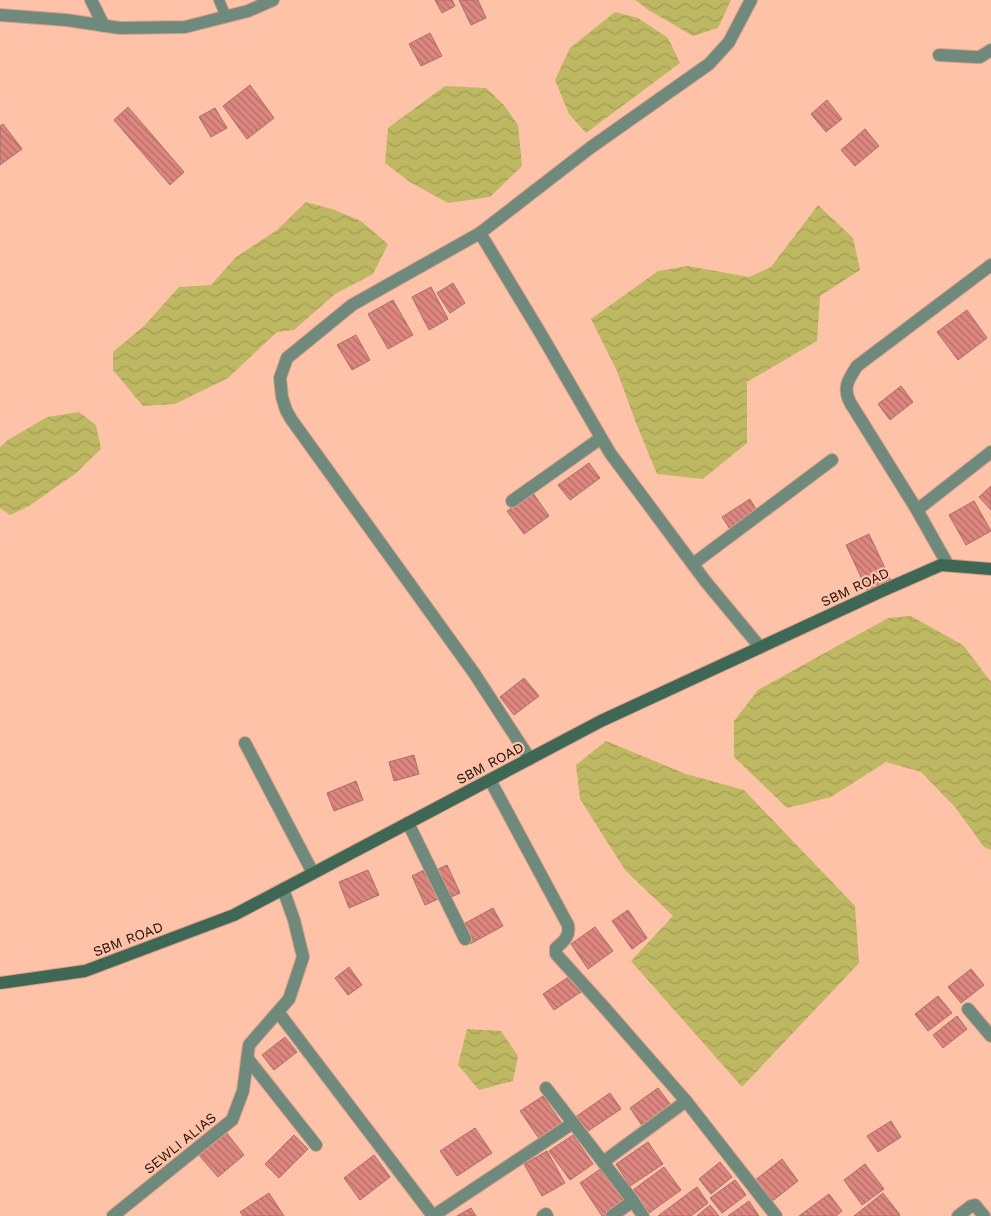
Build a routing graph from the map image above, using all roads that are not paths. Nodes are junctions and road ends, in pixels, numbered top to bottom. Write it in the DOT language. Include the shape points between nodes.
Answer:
graph roads {
  1 [pos="91,0"];
  2 [pos="219,0"];
  3 [pos="273,0"];
  4 [pos="751,0"];
  5 [pos="0,15"];
  6 [pos="226,17"];
  7 [pos="104,26"];
  8 [pos="991,50"];
  9 [pos="939,55"];
  10 [pos="480,232"];
  11 [pos="991,265"];
  12 [pos="601,438"];
  13 [pos="991,452"];
  14 [pos="832,460"];
  15 [pos="512,500"];
  16 [pos="917,510"];
  17 [pos="692,564"];
  18 [pos="948,565"];
  19 [pos="991,570"];
  20 [pos="760,648"];
  21 [pos="245,743"];
  22 [pos="530,759"];
  23 [pos="490,780"];
  24 [pos="408,823"];
  25 [pos="313,873"];
  26 [pos="283,889"];
  27 [pos="465,939"];
  28 [pos="0,983"];
  29 [pos="968,1009"];
  30 [pos="278,1012"];
  31 [pos="991,1036"];
  32 [pos="248,1059"];
  33 [pos="546,1088"];
  34 [pos="686,1101"];
  35 [pos="573,1123"];
  36 [pos="316,1145"];
  37 [pos="603,1162"];
  38 [pos="633,1201"];
  39 [pos="113,1216"];
  40 [pos="433,1216"];
  41 [pos="543,1216"];
  42 [pos="547,1216"];
  43 [pos="612,1216"];
  44 [pos="642,1216"];
  45 [pos="776,1216"];
  46 [pos="958,1216"];
  47 [pos="984,1216"];
  1 -- 7 [label="street"];
  2 -- 6 [label="lane"];
  3 -- 6 [label="street"];
  4 -- 10 [label="street" via="729,42 708,64"];
  5 -- 7 [label="street"];
  6 -- 7 [label="street" via="186,27"];
  8 -- 9 [label="street" via="980,57"];
  10 -- 12 [label="street"];
  10 -- 22 [label="street" via="352,305 287,358 280,378 282,396 291,419 468,665"];
  11 -- 16 [label="street" via="857,366 847,382 846,395"];
  12 -- 15 [label="street"];
  12 -- 17 [label="street"];
  13 -- 16 [label="street"];
  14 -- 17 [label="street"];
  16 -- 18 [label="street"];
  17 -- 20 [label="street"];
  18 -- 19 [label="street, SBM ROAD"];
  18 -- 20 [label="street, SBM ROAD" via="941,565 884,590"];
  20 -- 22 [label="street, SBM ROAD" via="601,721"];
  21 -- 25 [label="street"];
  22 -- 23 [label="street, SBM ROAD"];
  23 -- 24 [label="street, SBM ROAD"];
  23 -- 34 [label="street" via="568,925 569,935 556,948 556,954"];
  24 -- 25 [label="street, SBM ROAD"];
  24 -- 27 [label="street"];
  25 -- 26 [label="street, SBM ROAD"];
  26 -- 28 [label="street, SBM ROAD" via="234,915 86,971"];
  26 -- 30 [label="street, SEWLI ALIAS" via="303,957 289,999"];
  29 -- 31 [label="street"];
  30 -- 32 [label="street, SEWLI ALIAS" via="250,1045"];
  30 -- 40 [label="street"];
  32 -- 36 [label="street"];
  32 -- 39 [label="street, SEWLI ALIAS" via="243,1091 232,1120"];
  33 -- 35 [label="street"];
  34 -- 37 [label="street"];
  34 -- 45 [label="street"];
  35 -- 37 [label="street"];
  35 -- 40 [label="street"];
  37 -- 38 [label="street"];
  38 -- 43 [label="street"];
  38 -- 44 [label="street"];
  41 -- 42 [label="street"];
  46 -- 47 [label="street" via="975,1206"];
}
